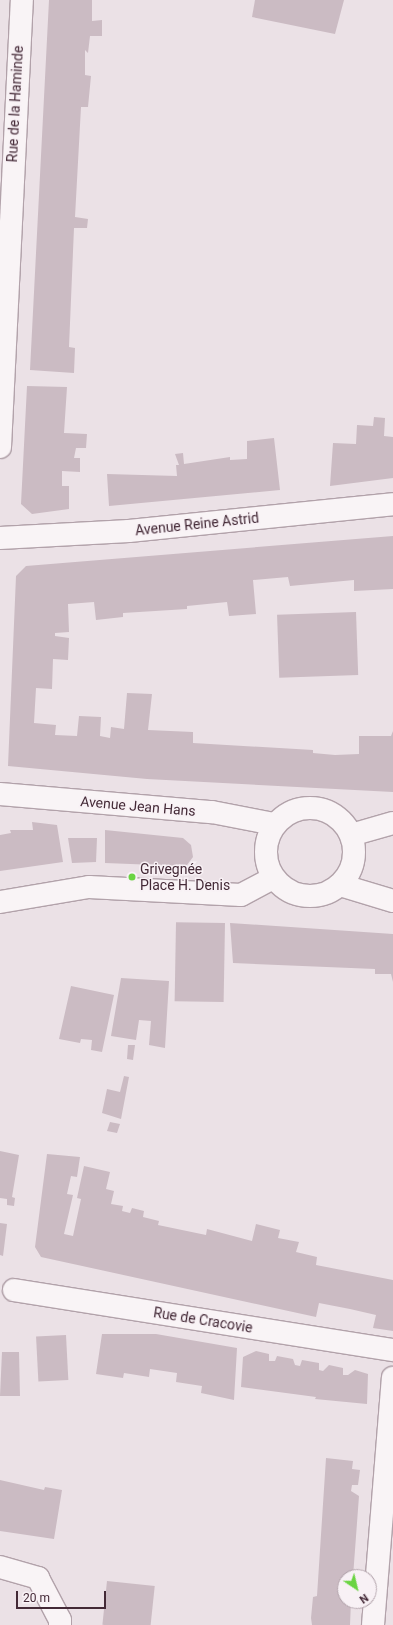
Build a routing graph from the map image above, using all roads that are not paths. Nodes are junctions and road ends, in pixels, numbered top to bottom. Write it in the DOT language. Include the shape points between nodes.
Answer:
graph roads {
  1 [pos="22,0"];
  2 [pos="1,395"];
  3 [pos="0,447"];
  4 [pos="393,504"];
  5 [pos="0,538"];
  6 [pos="0,794"];
  7 [pos="393,823"];
  8 [pos="274,824"];
  9 [pos="351,835"];
  10 [pos="273,878"];
  11 [pos="340,885"];
  12 [pos="393,901"];
  13 [pos="0,902"];
  14 [pos="14,1290"];
  15 [pos="393,1350"];
  16 [pos="393,1378"];
  17 [pos="0,1567"];
  18 [pos="60,1625"];
  19 [pos="373,1625"];
  1 -- 2 [label="street, Rue de la Haminde"];
  2 -- 3 [label="street, Rue de la Haminde"];
  4 -- 5 [label="street, Avenue Reine Astrid" via="129,531"];
  6 -- 8 [label="street, Avenue Jean Hans" via="212,812"];
  7 -- 9 [label="street"];
  8 -- 9 [label="street" via="294,810 321,809 339,818"];
  8 -- 10 [label="street" via="266,841 266,860"];
  9 -- 11 [label="street" via="354,850 350,871"];
  10 -- 11 [label="street" via="293,893 318,896"];
  10 -- 13 [label="street" via="241,895 89,887"];
  11 -- 12 [label="street"];
  14 -- 15 [label="street, Rue de Cracovie"];
  16 -- 19 [label="street"];
  17 -- 18 [label="street" via="38,1578 60,1620"];
}
